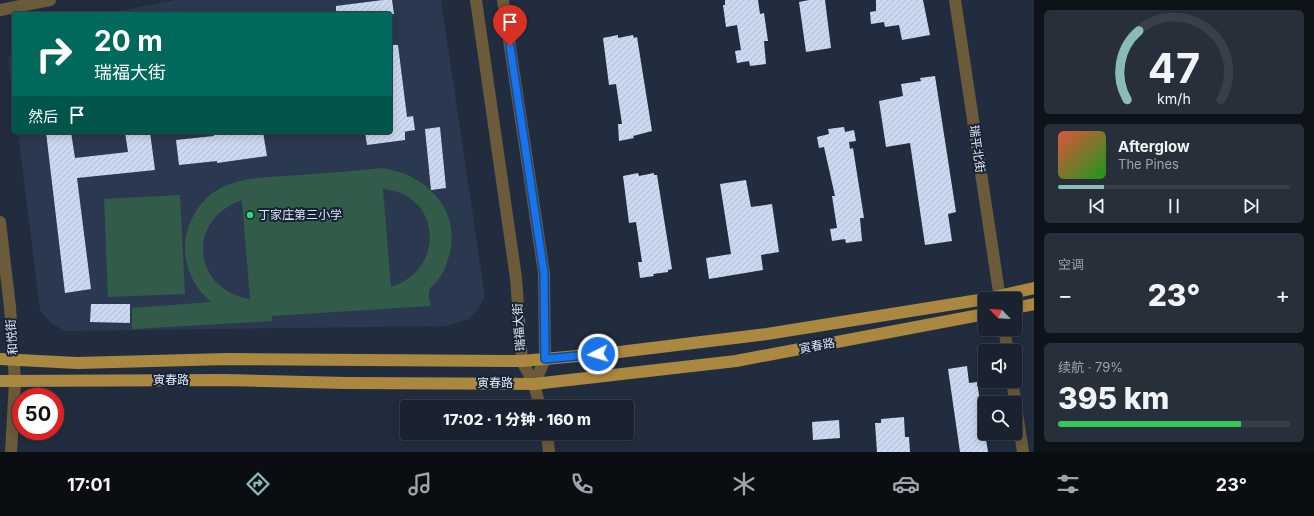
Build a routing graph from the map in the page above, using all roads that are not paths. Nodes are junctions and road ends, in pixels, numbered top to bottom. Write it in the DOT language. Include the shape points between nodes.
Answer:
graph roads {
  1 [pos="50,0"];
  2 [pos="476,0"];
  3 [pos="503,0"];
  4 [pos="955,0"];
  5 [pos="0,10"];
  6 [pos="0,222"];
  7 [pos="1034,288"];
  8 [pos="999,292"];
  9 [pos="1020,292"];
  10 [pos="978,300"];
  11 [pos="1034,304"];
  12 [pos="1022,307"];
  13 [pos="978,315"];
  14 [pos="0,359"];
  15 [pos="545,359"];
  16 [pos="14,360"];
  17 [pos="522,361"];
  18 [pos="0,381"];
  19 [pos="15,382"];
  20 [pos="534,384"];
  21 [pos="1013,388"];
  22 [pos="538,400"];
  23 [pos="548,440"];
  24 [pos="11,452"];
  25 [pos="549,452"];
  26 [pos="1024,452"];
  1 -- 5 [label="street"];
  2 -- 17 [label="street, 瑞福大街" via="516,278"];
  3 -- 15 [label="street, 瑞福大街" via="544,273"];
  4 -- 8 [label="street, 瑞平北街"];
  6 -- 16 [label="street, 和悦街"];
  7 -- 9 [label="main road, 寅春路"];
  10 -- 15 [label="main road, 寅春路" via="767,334"];
  11 -- 12 [label="main road"];
  13 -- 20 [label="main road, 寅春路" via="736,361"];
  14 -- 16 [label="main road, 寅春路"];
  15 -- 17 [label="main road, 寅春路"];
  15 -- 20 [label="street, 瑞福大街"];
  16 -- 17 [label="main road, 寅春路" via="77,363 227,359"];
  16 -- 19 [label="street, 和悦街"];
  17 -- 20 [label="street, 瑞福大街"];
  18 -- 19 [label="main road, 寅春路"];
  19 -- 20 [label="main road, 寅春路" via="224,380"];
  19 -- 24 [label="street, 和悦街"];
  20 -- 22 [label="street"];
  21 -- 26 [label="street"];
  23 -- 25 [label="street"];
}
